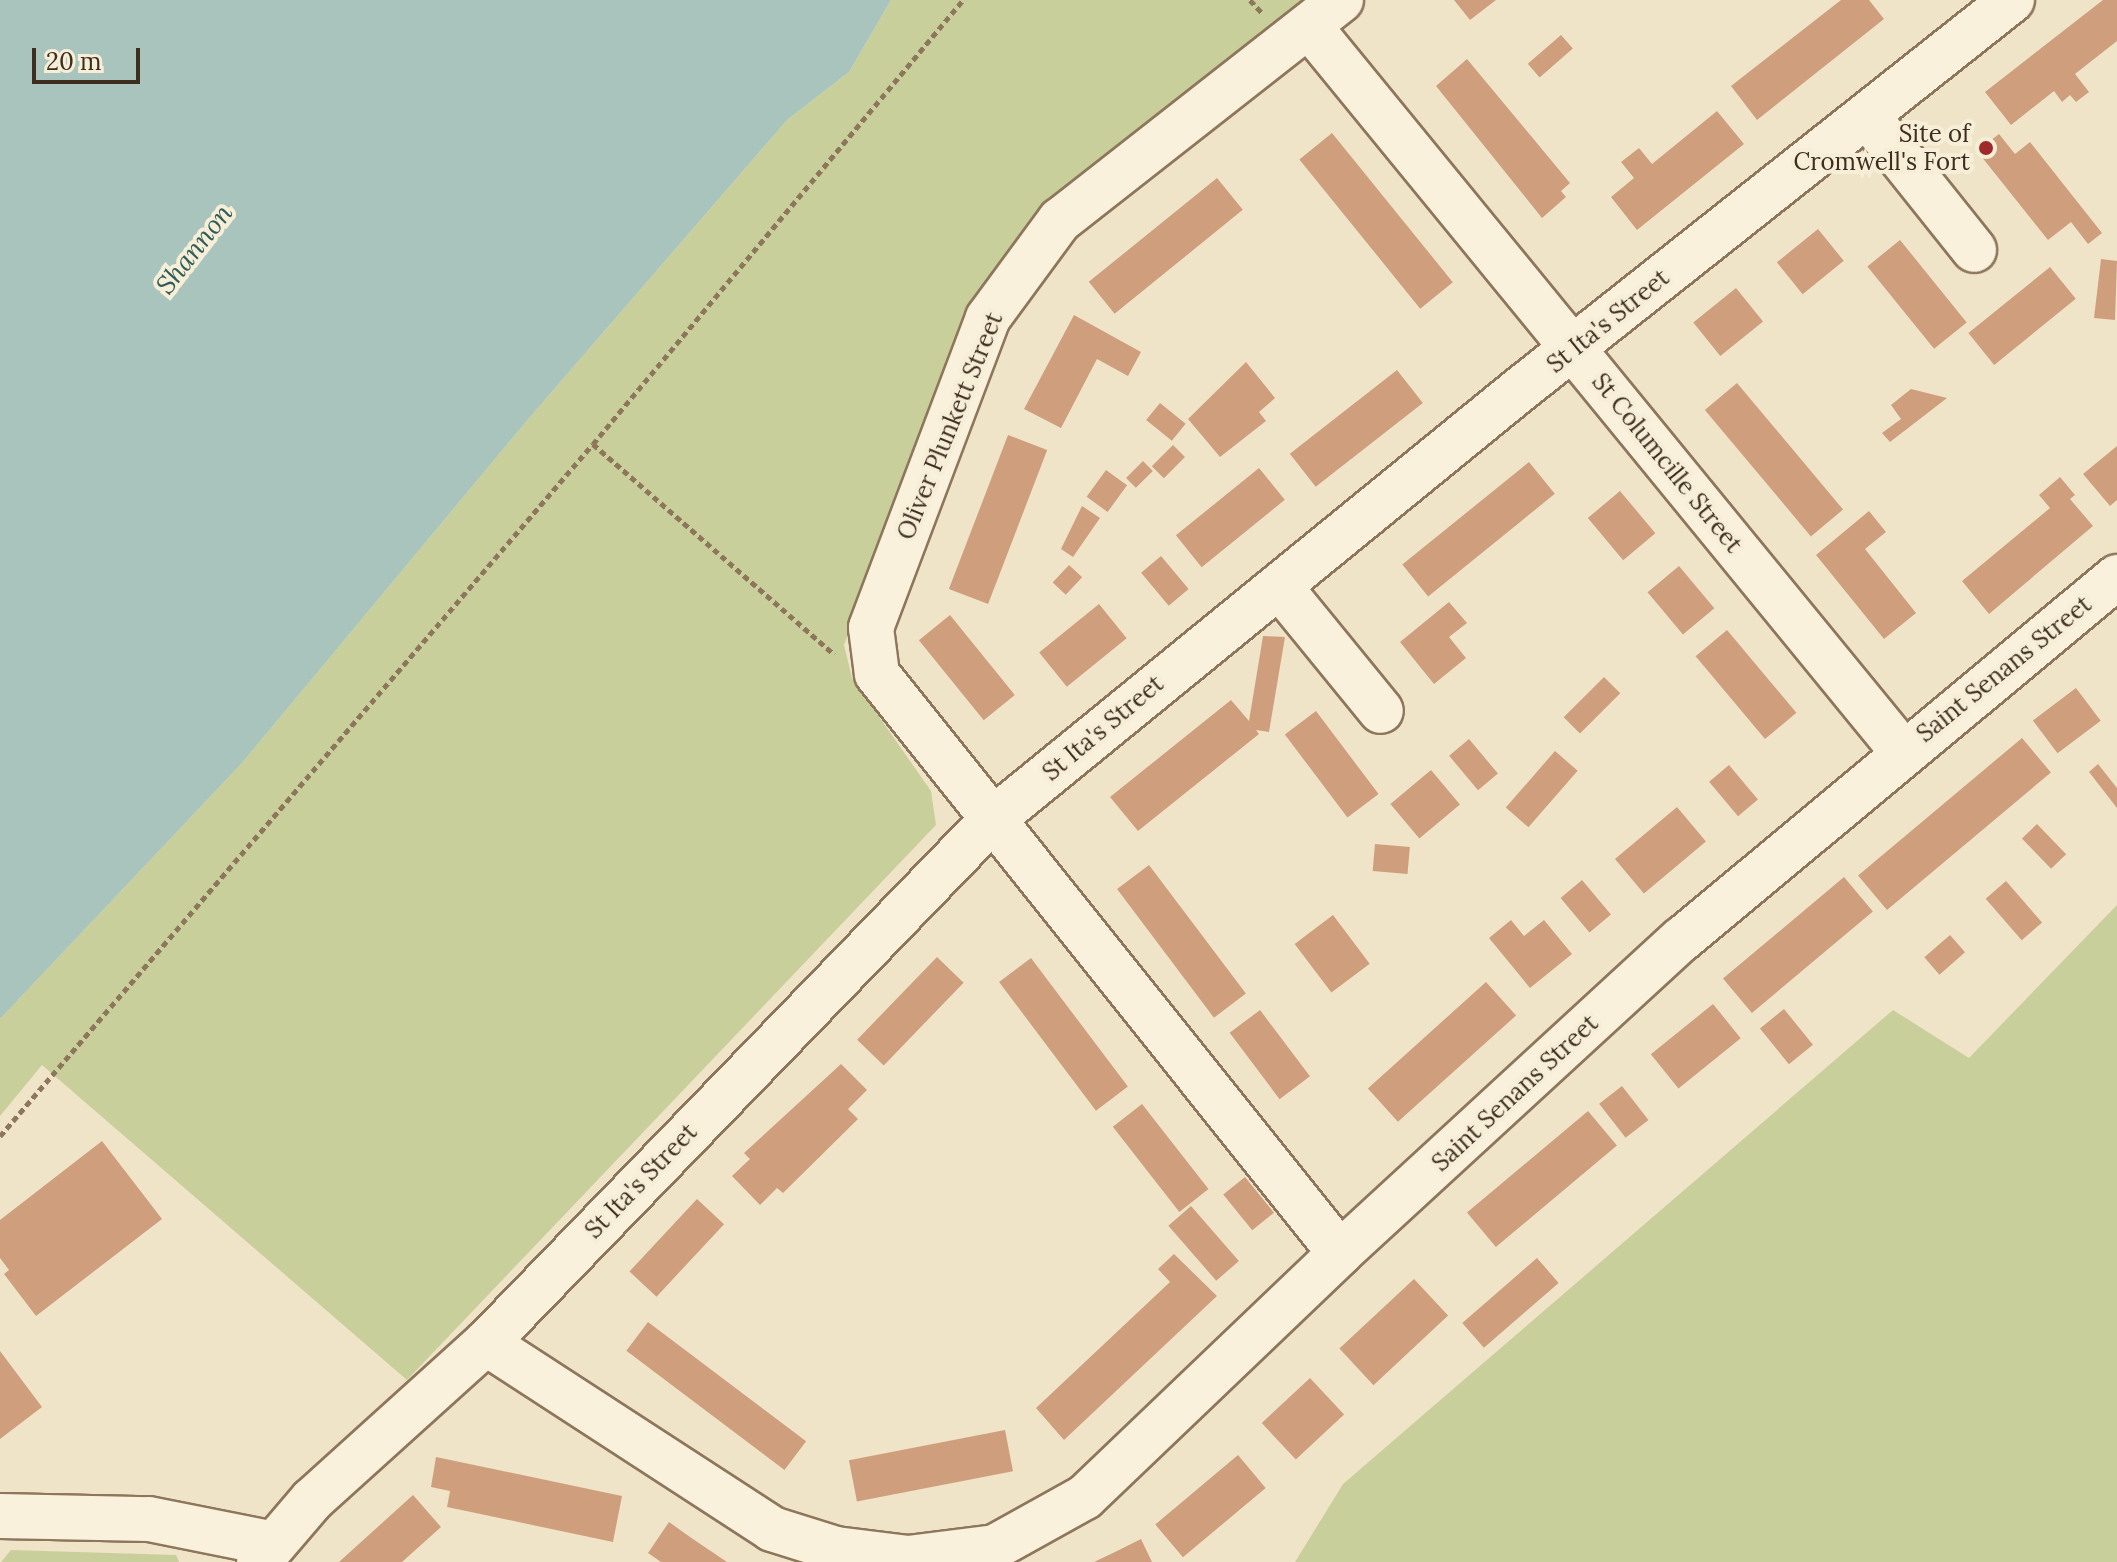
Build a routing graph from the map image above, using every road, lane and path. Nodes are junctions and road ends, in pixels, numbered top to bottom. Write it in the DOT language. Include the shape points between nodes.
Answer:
graph roads {
  1 [pos="963,0"];
  2 [pos="2012,0"];
  3 [pos="1325,13"];
  4 [pos="1868,117"];
  5 [pos="1974,250"];
  6 [pos="1575,350"];
  7 [pos="593,444"];
  8 [pos="2117,577"];
  9 [pos="1279,586"];
  10 [pos="877,674"];
  11 [pos="1381,711"];
  12 [pos="1902,751"];
  13 [pos="992,820"];
  14 [pos="0,1136"];
  15 [pos="1340,1253"];
  16 [pos="486,1343"];
  17 [pos="0,1516"];
  18 [pos="267,1553"];
  1 -- 7 [label="path"];
  2 -- 4 [label="street, St Ita's Street"];
  3 -- 6 [label="street, St Columcille Street"];
  3 -- 10 [label="street, Oliver Plunkett Street" via="1060,220 988,318 871,628"];
  4 -- 5 [label="street"];
  4 -- 6 [label="street, St Ita's Street"];
  6 -- 9 [label="street, St Ita's Street"];
  6 -- 12 [label="street, St Columcille Street"];
  7 -- 10 [label="path" via="849,668"];
  7 -- 14 [label="path"];
  8 -- 12 [label="street, Saint Senans Street"];
  9 -- 11 [label="street"];
  9 -- 13 [label="street, St Ita's Street"];
  10 -- 13 [label="street"];
  12 -- 15 [label="street, Saint Senans Street" via="1682,939"];
  13 -- 15 [label="street"];
  13 -- 16 [label="street, St Ita's Street"];
  15 -- 16 [label="street, Saint Senans Street" via="1085,1497 995,1547 908,1558 836,1549 772,1529"];
  16 -- 18 [label="street, St Ita's Street" via="312,1500"];
  17 -- 18 [label="street" via="149,1519"];
}
